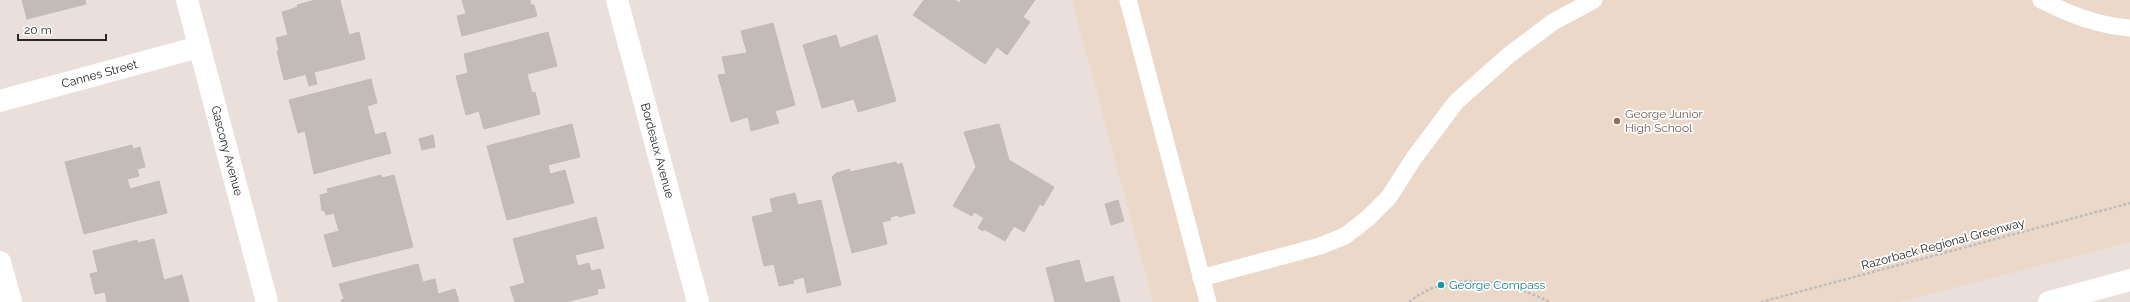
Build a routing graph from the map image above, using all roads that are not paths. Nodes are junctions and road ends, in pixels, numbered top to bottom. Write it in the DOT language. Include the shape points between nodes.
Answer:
graph roads {
  1 [pos="188,0"];
  2 [pos="617,0"];
  3 [pos="1128,0"];
  4 [pos="1594,0"];
  5 [pos="2041,0"];
  6 [pos="2130,28"];
  7 [pos="200,47"];
  8 [pos="0,101"];
  9 [pos="0,262"];
  10 [pos="1201,278"];
  11 [pos="2130,280"];
  12 [pos="11,302"];
  13 [pos="267,302"];
  14 [pos="698,302"];
  15 [pos="1208,302"];
  16 [pos="2049,302"];
  1 -- 7 [label="street, Gascony Avenue"];
  2 -- 14 [label="street, Bordeaux Avenue"];
  3 -- 10 [label="lane"];
  4 -- 10 [label="lane" via="1553,22 1509,55 1456,102 1414,158 1389,197 1345,236 1320,246"];
  5 -- 6 [label="lane" via="2104,26"];
  7 -- 8 [label="street, Cannes Street"];
  7 -- 13 [label="street, Gascony Avenue"];
  9 -- 12 [label="street"];
  10 -- 15 [label="lane"];
  11 -- 16 [label="street"];
}
